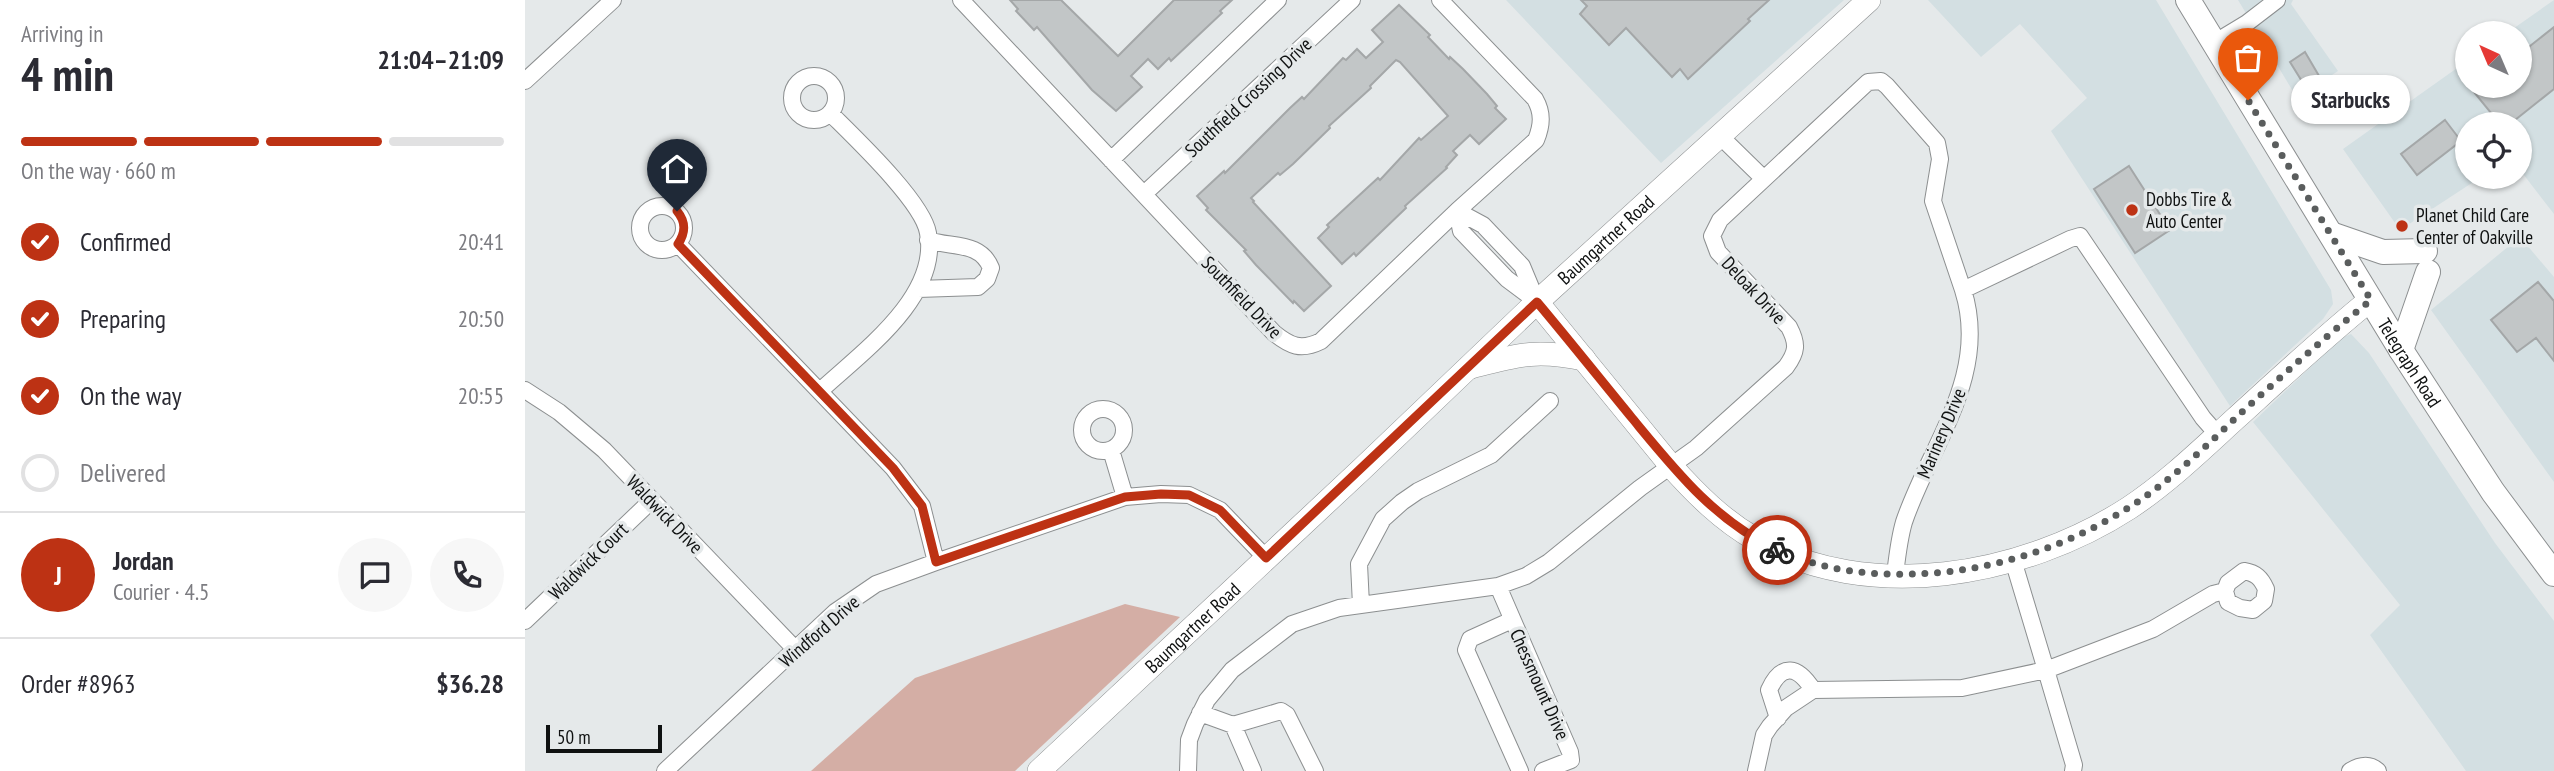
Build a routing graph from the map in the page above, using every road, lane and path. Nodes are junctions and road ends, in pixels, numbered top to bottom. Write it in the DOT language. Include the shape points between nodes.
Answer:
graph roads {
  1 [pos="613,0"];
  2 [pos="961,0"];
  3 [pos="1278,0"];
  4 [pos="1352,0"];
  5 [pos="1440,0"];
  6 [pos="1869,0"];
  7 [pos="2188,0"];
  8 [pos="2277,0"];
  9 [pos="2214,43"];
  10 [pos="525,81"];
  11 [pos="830,113"];
  12 [pos="1720,136"];
  13 [pos="1111,160"];
  14 [pos="1764,179"];
  15 [pos="1145,194"];
  16 [pos="1457,211"];
  17 [pos="2331,234"];
  18 [pos="928,240"];
  19 [pos="678,244"];
  20 [pos="918,289"];
  21 [pos="1963,290"];
  22 [pos="2371,300"];
  23 [pos="1537,302"];
  24 [pos="2401,350"];
  25 [pos="1584,359"];
  26 [pos="1468,367"];
  27 [pos="525,390"];
  28 [pos="820,391"];
  29 [pos="1549,401"];
  30 [pos="2218,435"];
  31 [pos="1111,450"];
  32 [pos="1671,466"];
  33 [pos="1125,497"];
  34 [pos="651,501"];
  35 [pos="1266,558"];
  36 [pos="2013,559"];
  37 [pos="936,562"];
  38 [pos="2554,574"];
  39 [pos="1895,575"];
  40 [pos="1498,586"];
  41 [pos="2225,591"];
  42 [pos="1361,605"];
  43 [pos="1512,620"];
  44 [pos="525,621"];
  45 [pos="796,650"];
  46 [pos="2046,670"];
  47 [pos="1813,690"];
  48 [pos="1200,713"];
  49 [pos="1778,718"];
  50 [pos="1233,725"];
  51 [pos="665,771"];
  52 [pos="1039,771"];
  53 [pos="1188,771"];
  54 [pos="1253,771"];
  55 [pos="1315,771"];
  56 [pos="1520,771"];
  57 [pos="1543,771"];
  58 [pos="1756,771"];
  59 [pos="2073,771"];
  60 [pos="2350,771"];
  61 [pos="2378,771"];
  1 -- 10 [label="street"];
  2 -- 13 [label="street, Southfield Drive"];
  3 -- 13 [label="street"];
  4 -- 15 [label="street, Southfield Crossing Drive"];
  5 -- 16 [label="street, Southfield Drive" via="1535,99 1541,119 1536,140"];
  6 -- 12 [label="street, Baumgartner Road"];
  7 -- 9 [label="main road, Telegraph Road"];
  8 -- 9 [label="street"];
  9 -- 17 [label="main road, Telegraph Road"];
  11 -- 18 [label="street" via="918,210"];
  12 -- 14 [label="street"];
  12 -- 23 [label="street, Baumgartner Road"];
  13 -- 15 [label="street, Southfield Drive"];
  14 -- 21 [label="street, Deloak Drive" via="1868,82 1881,81 1937,143 1940,159 1933,201"];
  14 -- 32 [label="street, Deloak Drive" via="1720,220 1712,236 1718,252 1789,327 1796,340 1795,354 1786,367"];
  15 -- 16 [label="street, Southfield Drive" via="1273,333 1298,348 1321,341"];
  16 -- 23 [label="street" via="1483,225 1522,266"];
  17 -- 22 [label="main road, Telegraph Road"];
  17 -- 24 [label="main road" via="2426,261"];
  18 -- 20 [label="street"];
  18 -- 20 [label="street" via="975,248 991,268 978,287"];
  19 -- 28 [label="street"];
  20 -- 28 [label="street" via="897,320"];
  21 -- 30 [label="street" via="2080,236"];
  21 -- 39 [label="street, Marinery Drive" via="1972,334 1970,358 1961,391 1904,523"];
  22 -- 24 [label="main road, Telegraph Road"];
  22 -- 30 [label="street"];
  23 -- 25 [label="street"];
  23 -- 26 [label="street, Baumgartner Road"];
  24 -- 38 [label="main road, Telegraph Road" via="2493,492"];
  25 -- 26 [label="street" via="1526,353"];
  25 -- 32 [label="street"];
  26 -- 35 [label="street, Baumgartner Road"];
  27 -- 34 [label="street, Waldwick Drive" via="604,450"];
  28 -- 37 [label="street" via="893,468 922,506"];
  29 -- 42 [label="street" via="1491,455 1418,491 1383,519 1359,564"];
  30 -- 36 [label="street" via="2130,507 2073,537"];
  31 -- 33 [label="street"];
  32 -- 39 [label="street" via="1709,506 1755,540 1835,569"];
  32 -- 40 [label="street, Deloak Drive" via="1549,562"];
  33 -- 35 [label="street, Windford Drive" via="1189,495 1202,500 1220,510"];
  33 -- 37 [label="street, Windford Drive"];
  34 -- 44 [label="street, Waldwick Court"];
  34 -- 45 [label="street, Waldwick Drive"];
  35 -- 52 [label="street, Baumgartner Road"];
  36 -- 39 [label="street" via="1966,569"];
  36 -- 46 [label="street"];
  37 -- 45 [label="street, Windford Drive" via="876,584 835,612"];
  40 -- 42 [label="street, Deloak Drive"];
  40 -- 43 [label="street, Chessmount Drive"];
  41 -- 46 [label="street" via="2153,629"];
  42 -- 48 [label="street, Deloak Drive" via="1292,624 1232,670"];
  43 -- 56 [label="street, Chessmount Drive" via="1470,639 1466,650"];
  43 -- 57 [label="street, Chessmount Drive" via="1570,752 1566,764"];
  45 -- 51 [label="street, Windford Drive"];
  46 -- 47 [label="street" via="1962,688"];
  46 -- 59 [label="street"];
  47 -- 49 [label="street"];
  47 -- 49 [label="street" via="1800,673 1781,673 1769,690"];
  48 -- 50 [label="street"];
  48 -- 53 [label="street, Deloak Drive" via="1189,740"];
  49 -- 58 [label="street" via="1764,735"];
  50 -- 54 [label="street"];
  50 -- 55 [label="street" via="1281,711"];
  60 -- 61 [label="street" via="2359,765"];
}
